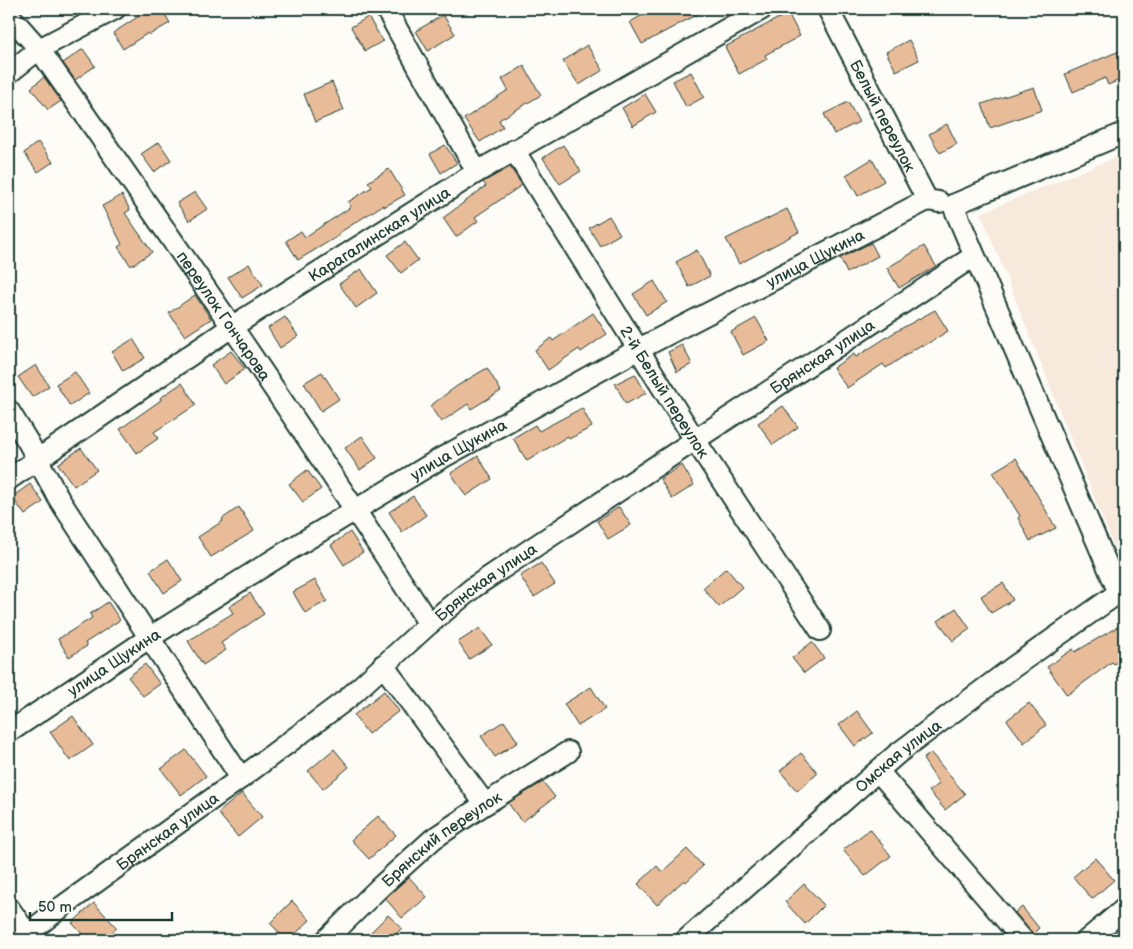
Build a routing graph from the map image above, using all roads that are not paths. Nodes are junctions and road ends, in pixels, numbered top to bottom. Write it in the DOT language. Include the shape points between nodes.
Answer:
graph roads {
  1 [pos="115,9"];
  2 [pos="386,9"];
  3 [pos="762,9"];
  4 [pos="828,9"];
  5 [pos="9,15"];
  6 [pos="40,49"];
  7 [pos="9,73"];
  8 [pos="1124,133"];
  9 [pos="514,150"];
  10 [pos="477,172"];
  11 [pos="927,200"];
  12 [pos="953,205"];
  13 [pos="974,256"];
  14 [pos="233,326"];
  15 [pos="639,349"];
  16 [pos="9,411"];
  17 [pos="694,440"];
  18 [pos="37,460"];
  19 [pos="9,479"];
  20 [pos="357,511"];
  21 [pos="1122,591"];
  22 [pos="429,624"];
  23 [pos="820,630"];
  24 [pos="149,638"];
  25 [pos="383,665"];
  26 [pos="9,732"];
  27 [pos="568,752"];
  28 [pos="878,771"];
  29 [pos="240,778"];
  30 [pos="485,804"];
  31 [pos="9,908"];
  32 [pos="1124,909"];
  33 [pos="23,937"];
  34 [pos="326,940"];
  35 [pos="686,940"];
  36 [pos="1023,940"];
  37 [pos="1087,940"];
  1 -- 6 [label="street"];
  2 -- 10 [label="street"];
  3 -- 9 [label="street, Карагалинская улица"];
  4 -- 11 [label="street, Белый переулок"];
  5 -- 6 [label="street, переулок Гончарова"];
  6 -- 7 [label="street"];
  6 -- 14 [label="street, переулок Гончарова"];
  8 -- 12 [label="street"];
  9 -- 10 [label="street, Карагалинская улица"];
  9 -- 15 [label="street, 2-й Белый переулок"];
  10 -- 14 [label="street, Карагалинская улица"];
  11 -- 12 [label="street"];
  11 -- 15 [label="street, улица Щукина"];
  12 -- 13 [label="street"];
  13 -- 17 [label="street, Брянская улица"];
  13 -- 21 [label="street"];
  14 -- 18 [label="street, Карагалинская улица"];
  14 -- 20 [label="street, переулок Гончарова"];
  15 -- 17 [label="street, 2-й Белый переулок"];
  15 -- 20 [label="street, улица Щукина" via="438,460"];
  16 -- 18 [label="street"];
  17 -- 22 [label="street, Брянская улица" via="474,587"];
  17 -- 23 [label="street, 2-й Белый переулок"];
  18 -- 19 [label="street, Карагалинская улица"];
  18 -- 24 [label="street" via="58,499"];
  20 -- 22 [label="street, переулок Гончарова"];
  20 -- 24 [label="street, улица Щукина"];
  21 -- 28 [label="street, Омская улица" via="1012,668"];
  22 -- 25 [label="street, Брянская улица"];
  24 -- 26 [label="street, улица Щукина"];
  24 -- 29 [label="street"];
  25 -- 29 [label="street, Брянская улица" via="347,698"];
  25 -- 30 [label="street"];
  27 -- 30 [label="street, Брянский переулок"];
  28 -- 35 [label="street, Омская улица"];
  28 -- 36 [label="street"];
  29 -- 33 [label="street, Брянская улица"];
  30 -- 34 [label="street, Брянский переулок" via="433,840"];
  31 -- 33 [label="street"];
  32 -- 37 [label="street"];
}
